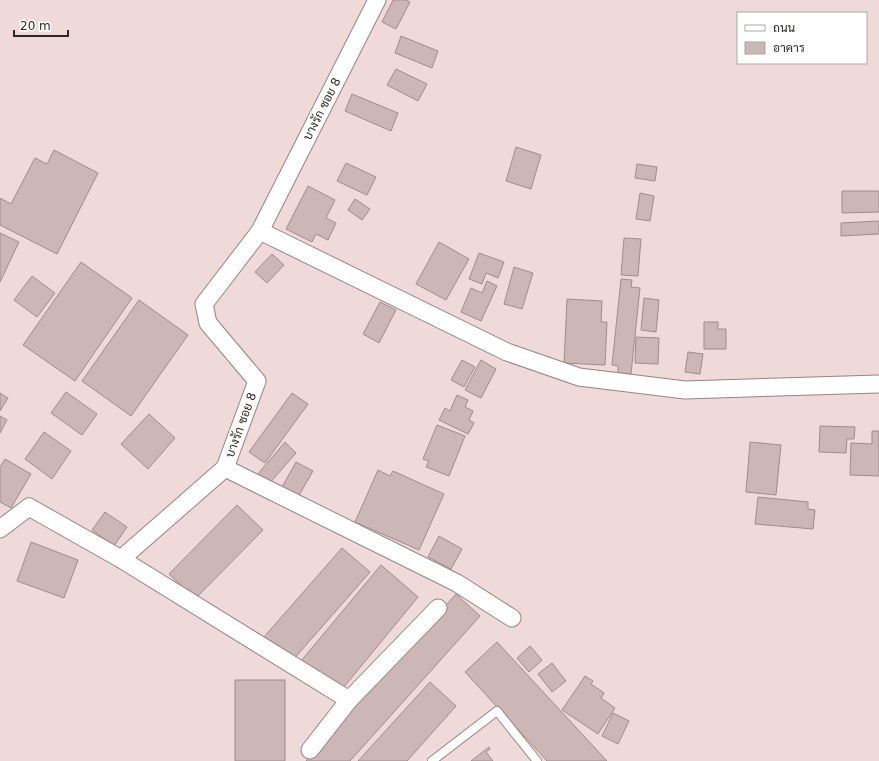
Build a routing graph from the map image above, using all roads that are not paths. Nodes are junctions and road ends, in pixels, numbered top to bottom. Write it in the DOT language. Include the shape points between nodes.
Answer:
graph roads {
  1 [pos="377,0"];
  2 [pos="260,231"];
  3 [pos="879,384"];
  4 [pos="225,468"];
  5 [pos="0,529"];
  6 [pos="121,559"];
  7 [pos="438,608"];
  8 [pos="512,618"];
  9 [pos="349,700"];
  10 [pos="310,750"];
  11 [pos="432,761"];
  12 [pos="537,761"];
  1 -- 2 [label="street, บางรัก ซอย 8"];
  2 -- 3 [label="street" via="507,352 580,377 685,390"];
  2 -- 4 [label="street, บางรัก ซอย 8" via="204,304 208,323 257,381"];
  4 -- 6 [label="street, บางรัก ซอย 8"];
  4 -- 8 [label="street" via="457,583"];
  5 -- 6 [label="street" via="29,507"];
  6 -- 9 [label="street"];
  7 -- 9 [label="street"];
  9 -- 10 [label="street"];
  11 -- 12 [label="lane" via="497,711"];
}
